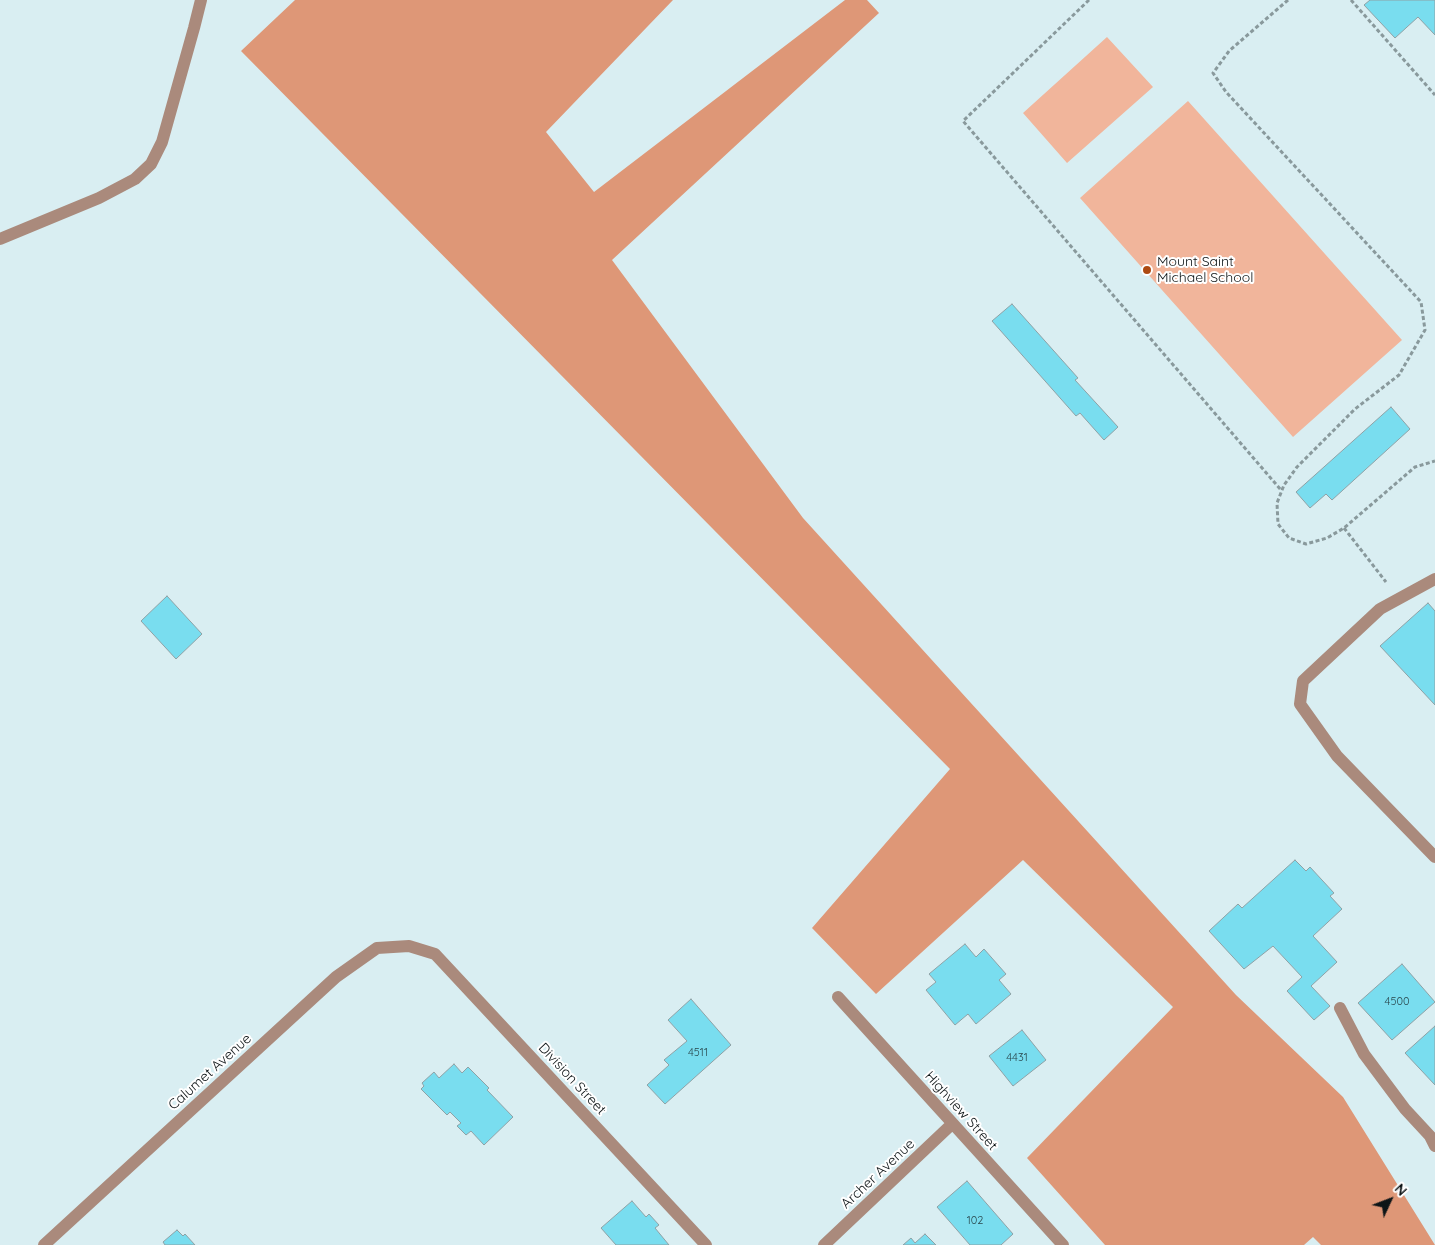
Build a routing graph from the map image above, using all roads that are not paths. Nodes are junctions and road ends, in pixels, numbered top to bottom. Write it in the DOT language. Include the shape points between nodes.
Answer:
graph roads {
  1 [pos="201,0"];
  2 [pos="0,239"];
  3 [pos="1435,579"];
  4 [pos="1435,857"];
  5 [pos="409,946"];
  6 [pos="838,997"];
  7 [pos="1340,1008"];
  8 [pos="952,1124"];
  9 [pos="1433,1138"];
  10 [pos="44,1245"];
  11 [pos="706,1245"];
  12 [pos="824,1245"];
  13 [pos="1063,1245"];
  1 -- 2 [label="street" via="162,142 151,164 135,179 99,198"];
  3 -- 4 [label="street" via="1380,609 1303,681 1300,704 1338,756"];
  5 -- 10 [label="street, Calumet Avenue" via="377,948 336,977"];
  5 -- 11 [label="street, Division Street" via="435,954"];
  6 -- 8 [label="street, Highview Street"];
  7 -- 9 [label="street" via="1364,1054"];
  8 -- 12 [label="street, Archer Avenue"];
  8 -- 13 [label="street, Highview Street"];
}
